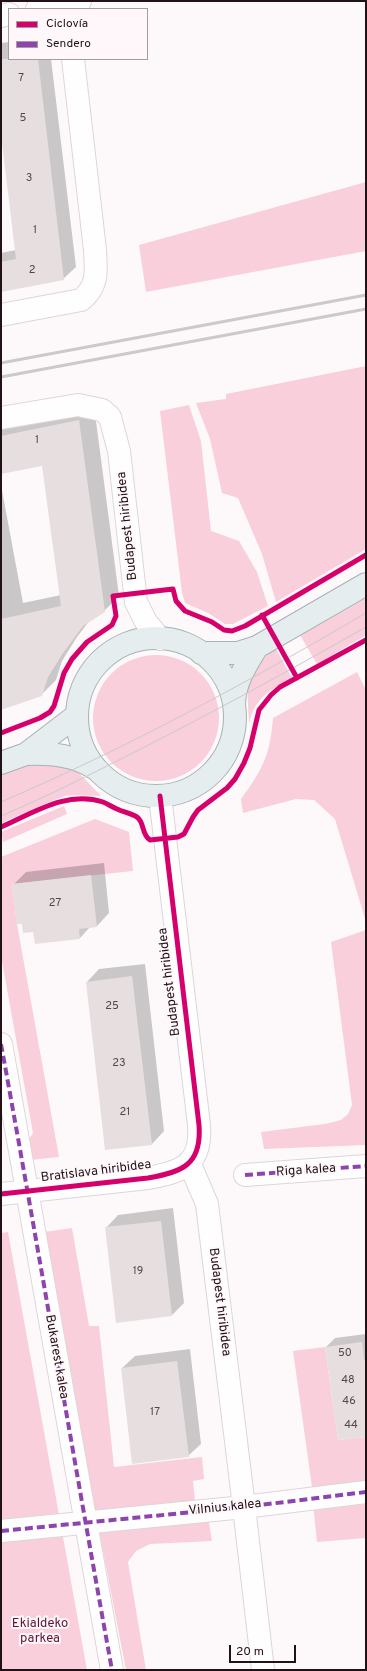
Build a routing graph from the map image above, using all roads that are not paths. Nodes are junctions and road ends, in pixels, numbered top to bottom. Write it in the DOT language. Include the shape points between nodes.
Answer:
graph roads {
  1 [pos="70,4"];
  2 [pos="44,8"];
  3 [pos="73,60"];
  4 [pos="1,315"];
  5 [pos="1,418"];
  6 [pos="366,584"];
  7 [pos="160,639"];
  8 [pos="257,647"];
  9 [pos="201,653"];
  10 [pos="234,706"];
  11 [pos="77,715"];
  12 [pos="26,754"];
  13 [pos="1,763"];
  14 [pos="96,770"];
  15 [pos="160,796"];
  16 [pos="1,1044"];
  17 [pos="189,1162"];
  18 [pos="366,1166"];
  19 [pos="246,1175"];
  20 [pos="28,1191"];
  21 [pos="1,1194"];
  22 [pos="366,1492"];
  23 [pos="244,1507"];
  24 [pos="85,1523"];
  25 [pos="1,1531"];
  26 [pos="112,1670"];
  27 [pos="263,1670"];
  1 -- 2 [label="street"];
  3 -- 4 [label="street" via="96,275 88,295 81,300"];
  5 -- 7 [label="street, Budapest hiribidea" via="78,405 102,410 110,417 119,451 136,602 146,622"];
  6 -- 8 [label="main road"];
  7 -- 9 [label="main road" via="182,643"];
  7 -- 11 [label="main road" via="129,643 102,659 84,685"];
  8 -- 9 [label="main road" via="238,653"];
  8 -- 10 [label="main road" via="237,685"];
  9 -- 10 [label="main road" via="223,676"];
  10 -- 15 [label="main road" via="235,725 231,743 211,774 196,786"];
  11 -- 12 [label="main road"];
  11 -- 14 [label="main road" via="80,739"];
  12 -- 13 [label="main road"];
  12 -- 14 [label="main road" via="60,755 86,763"];
  14 -- 15 [label="main road" via="126,790 148,796"];
  15 -- 17 [label="street, Budapest hiribidea" via="200,1140"];
  16 -- 20 [label="street, Bukarest kalea"];
  17 -- 20 [label="street, Bratislava hiribidea" via="180,1170 166,1174"];
  17 -- 23 [label="street, Budapest hiribidea" via="207,1204"];
  18 -- 19 [label="street, Riga kalea"];
  20 -- 21 [label="street, Bratislava hiribidea"];
  20 -- 24 [label="street, Bukarest kalea"];
  22 -- 23 [label="street, Vilnius kalea"];
  23 -- 24 [label="street, Vilnius kalea"];
  23 -- 27 [label="street, Budapest hiribidea"];
  24 -- 25 [label="street, Vilnius kalea"];
  24 -- 26 [label="street, Bukarest kalea"];
}
